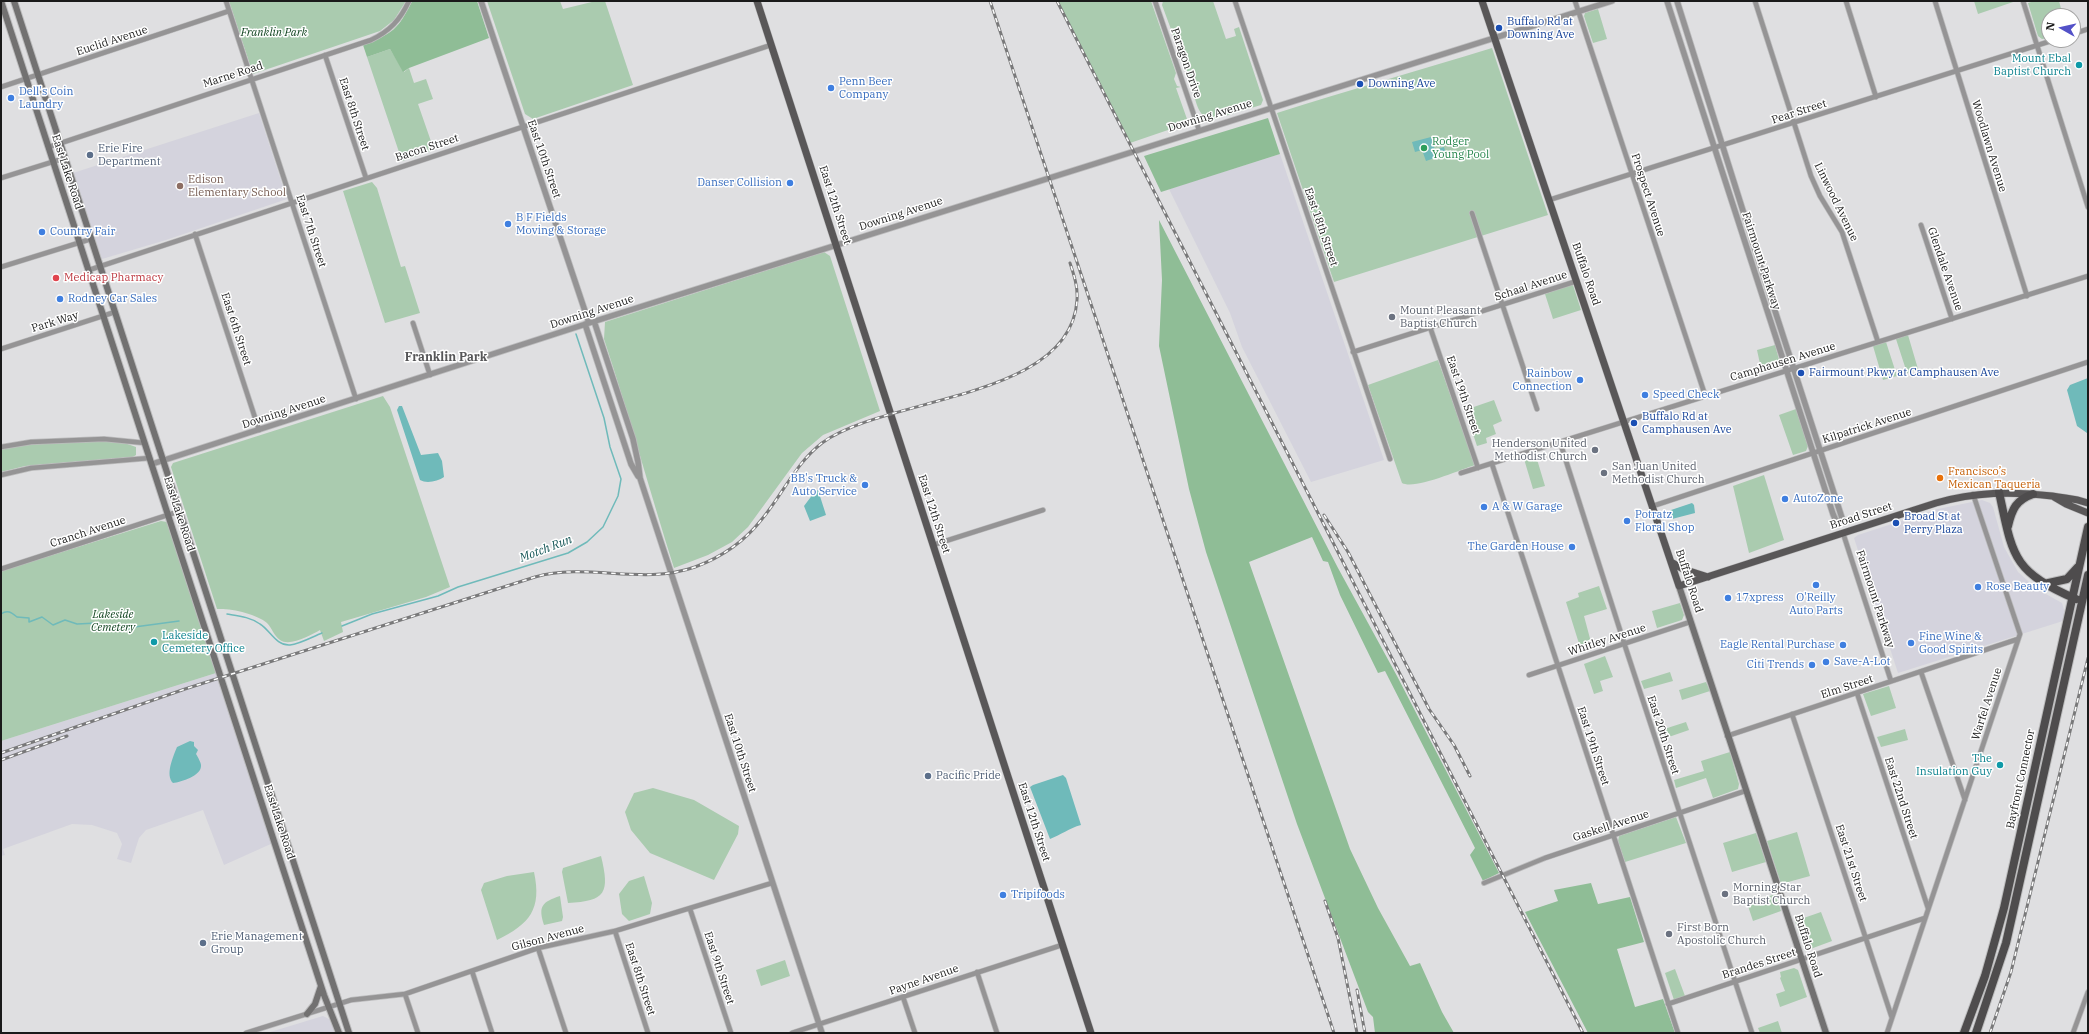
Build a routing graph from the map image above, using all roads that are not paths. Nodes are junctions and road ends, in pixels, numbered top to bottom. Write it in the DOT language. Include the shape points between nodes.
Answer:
graph roads {
  1 [pos="1,1"];
  2 [pos="14,1"];
  3 [pos="226,1"];
  4 [pos="409,1"];
  5 [pos="481,1"];
  6 [pos="757,1"];
  7 [pos="1155,1"];
  8 [pos="1235,1"];
  9 [pos="1482,1"];
  10 [pos="1575,1"];
  11 [pos="1612,1"];
  12 [pos="1668,1"];
  13 [pos="1677,1"];
  14 [pos="1755,1"];
  15 [pos="1846,1"];
  16 [pos="1935,1"];
  17 [pos="2024,1"];
  18 [pos="229,11"];
  19 [pos="1578,12"];
  20 [pos="1494,38"];
  21 [pos="771,44"];
  22 [pos="2041,44"];
  23 [pos="2038,45"];
  24 [pos="324,55"];
  25 [pos="1956,71"];
  26 [pos="38,75"];
  27 [pos="27,79"];
  28 [pos="252,79"];
  29 [pos="1,87"];
  30 [pos="1876,97"];
  31 [pos="1271,108"];
  32 [pos="1793,123"];
  33 [pos="523,126"];
  34 [pos="1199,130"];
  35 [pos="60,143"];
  36 [pos="1723,145"];
  37 [pos="49,147"];
  38 [pos="1715,148"];
  39 [pos="65,158"];
  40 [pos="54,162"];
  41 [pos="1632,174"];
  42 [pos="1,178"];
  43 [pos="366,178"];
  44 [pos="1550,200"];
  45 [pos="292,202"];
  46 [pos="2088,206"];
  47 [pos="1472,213"];
  48 [pos="1921,225"];
  49 [pos="195,234"];
  50 [pos="91,239"];
  51 [pos="80,242"];
  52 [pos="836,245"];
  53 [pos="100,266"];
  54 [pos="1,267"];
  55 [pos="89,270"];
  56 [pos="2088,276"];
  57 [pos="1577,281"];
  58 [pos="2027,296"];
  59 [pos="1503,304"];
  60 [pos="115,312"];
  61 [pos="104,316"];
  62 [pos="1952,319"];
  63 [pos="413,323"];
  64 [pos="589,323"];
  65 [pos="1430,327"];
  66 [pos="1878,342"];
  67 [pos="1,349"];
  68 [pos="1353,352"];
  69 [pos="2088,362"];
  70 [pos="1793,368"];
  71 [pos="1786,370"];
  72 [pos="430,375"];
  73 [pos="1706,395"];
  74 [pos="356,399"];
  75 [pos="1538,409"];
  76 [pos="1625,421"];
  77 [pos="259,430"];
  78 [pos="1560,442"];
  79 [pos="145,443"];
  80 [pos="1,447"];
  81 [pos="1820,451"];
  82 [pos="1813,453"];
  83 [pos="1390,459"];
  84 [pos="151,461"];
  85 [pos="163,461"];
  86 [pos="1492,464"];
  87 [pos="1478,468"];
  88 [pos="1462,473"];
  89 [pos="1,475"];
  90 [pos="640,478"];
  91 [pos="1999,492"];
  92 [pos="1973,494"];
  93 [pos="2034,494"];
  94 [pos="2054,497"];
  95 [pos="2088,504"];
  96 [pos="1652,506"];
  97 [pos="1043,510"];
  98 [pos="180,511"];
  99 [pos="2088,513"];
  100 [pos="169,516"];
  101 [pos="1841,522"];
  102 [pos="2088,527"];
  103 [pos="2007,531"];
  104 [pos="1843,533"];
  105 [pos="933,545"];
  106 [pos="1671,562"];
  107 [pos="2080,565"];
  108 [pos="2,567"];
  109 [pos="2088,575"];
  110 [pos="1708,577"];
  111 [pos="2043,584"];
  112 [pos="1679,586"];
  113 [pos="2073,598"];
  114 [pos="2082,602"];
  115 [pos="1690,622"];
  116 [pos="2018,639"];
  117 [pos="1624,643"];
  118 [pos="1557,666"];
  119 [pos="1921,672"];
  120 [pos="1529,675"];
  121 [pos="1891,681"];
  122 [pos="1857,693"];
  123 [pos="1792,714"];
  124 [pos="1727,736"];
  125 [pos="1745,791"];
  126 [pos="1965,800"];
  127 [pos="1679,812"];
  128 [pos="1613,834"];
  129 [pos="772,883"];
  130 [pos="1484,883"];
  131 [pos="1928,908"];
  132 [pos="690,909"];
  133 [pos="1925,918"];
  134 [pos="615,931"];
  135 [pos="1865,938"];
  136 [pos="1062,944"];
  137 [pos="538,948"];
  138 [pos="1801,960"];
  139 [pos="472,971"];
  140 [pos="977,972"];
  141 [pos="1735,982"];
  142 [pos="321,985"];
  143 [pos="2088,992"];
  144 [pos="405,994"];
  145 [pos="904,997"];
  146 [pos="340,1003"];
  147 [pos="1668,1004"];
  148 [pos="328,1007"];
  149 [pos="307,1014"];
  150 [pos="1892,1018"];
  151 [pos="819,1024"];
  152 [pos="246,1033"];
  153 [pos="339,1033"];
  154 [pos="349,1033"];
  155 [pos="418,1033"];
  156 [pos="492,1033"];
  157 [pos="566,1033"];
  158 [pos="648,1033"];
  159 [pos="731,1033"];
  160 [pos="792,1033"];
  161 [pos="822,1033"];
  162 [pos="915,1033"];
  163 [pos="997,1033"];
  164 [pos="1091,1033"];
  165 [pos="1678,1033"];
  166 [pos="1752,1033"];
  167 [pos="1826,1033"];
  168 [pos="1887,1033"];
  169 [pos="1964,1033"];
  170 [pos="1976,1033"];
  171 [pos="2073,1033"];
  1 -- 27 [label="main road, East Lake Road"];
  2 -- 26 [label="main road, East Lake Road"];
  3 -- 18 [label="street, East 7th Street"];
  4 -- 24 [label="street, Marne Road" via="396,23 382,34"];
  5 -- 33 [label="street, East 10th Street"];
  6 -- 21 [label="main road, East 12th Street"];
  7 -- 34 [label="street, Paragon Drive"];
  8 -- 31 [label="street, East 18th Street"];
  9 -- 20 [label="main road, Buffalo Road"];
  10 -- 19 [label="street, Prospect Avenue"];
  11 -- 19 [label="street, Downing Avenue"];
  12 -- 38 [label="street, Fairmount Parkway"];
  13 -- 36 [label="street, Fairmount Parkway"];
  14 -- 32 [label="street, Linwood Avenue"];
  15 -- 30 [label="street"];
  16 -- 25 [label="street, Woodlawn Avenue"];
  17 -- 23 [label="street"];
  18 -- 26 [label="street, Euclid Avenue"];
  18 -- 28 [label="street, East 7th Street"];
  19 -- 20 [label="street, Downing Avenue"];
  19 -- 41 [label="street, Prospect Avenue"];
  20 -- 31 [label="street, Downing Avenue"];
  20 -- 44 [label="main road, Buffalo Road"];
  21 -- 33 [label="street, Bacon Street"];
  21 -- 52 [label="main road, East 12th Street"];
  22 -- 23 [label="street, Pear Street"];
  23 -- 25 [label="street, Pear Street"];
  23 -- 46 [label="street"];
  24 -- 28 [label="street, Marne Road"];
  24 -- 43 [label="street, East 8th Street"];
  25 -- 30 [label="street, Pear Street"];
  25 -- 58 [label="street, Woodlawn Avenue"];
  26 -- 27 [label="street, Euclid Avenue"];
  26 -- 35 [label="main road, East Lake Road"];
  27 -- 29 [label="street, Euclid Avenue"];
  27 -- 37 [label="main road, East Lake Road"];
  28 -- 35 [label="street, Marne Road"];
  28 -- 45 [label="street, East 7th Street"];
  30 -- 32 [label="street, Pear Street"];
  31 -- 34 [label="street, Downing Avenue"];
  31 -- 68 [label="street, East 18th Street"];
  32 -- 36 [label="street, Pear Street"];
  32 -- 66 [label="street, Linwood Avenue" via="1816,187 1847,244"];
  33 -- 43 [label="street, Bacon Street"];
  33 -- 64 [label="street, East 10th Street"];
  34 -- 52 [label="street, Downing Avenue"];
  35 -- 37 [label="street, Marne Road"];
  35 -- 39 [label="main road, East Lake Road"];
  36 -- 38 [label="street, Pear Street"];
  36 -- 70 [label="street, Fairmount Parkway"];
  37 -- 40 [label="main road, East Lake Road"];
  38 -- 41 [label="street, Pear Street"];
  38 -- 71 [label="street, Fairmount Parkway"];
  39 -- 40 [label="street"];
  39 -- 50 [label="main road, East Lake Road"];
  40 -- 42 [label="street"];
  40 -- 51 [label="main road, East Lake Road"];
  41 -- 44 [label="street, Pear Street"];
  41 -- 73 [label="street, Prospect Avenue"];
  43 -- 45 [label="street, Bacon Street"];
  44 -- 57 [label="main road, Buffalo Road"];
  45 -- 49 [label="street, Bacon Street"];
  45 -- 74 [label="street, East 7th Street"];
  47 -- 59 [label="street"];
  48 -- 62 [label="street, Glendale Avenue"];
  49 -- 53 [label="street, Bacon Street"];
  49 -- 77 [label="street, East 6th Street"];
  50 -- 51 [label="street"];
  50 -- 53 [label="main road, East Lake Road"];
  51 -- 54 [label="street"];
  51 -- 55 [label="main road, East Lake Road"];
  52 -- 64 [label="street, Downing Avenue"];
  52 -- 105 [label="main road, East 12th Street"];
  53 -- 55 [label="street, Bacon Street"];
  53 -- 60 [label="main road, East Lake Road"];
  55 -- 61 [label="main road, East Lake Road"];
  56 -- 58 [label="street, Camphausen Avenue"];
  57 -- 59 [label="street, Schaal Avenue"];
  57 -- 76 [label="main road, Buffalo Road"];
  58 -- 62 [label="street, Camphausen Avenue"];
  59 -- 65 [label="street, Schaal Avenue"];
  59 -- 75 [label="street"];
  60 -- 61 [label="street, Park Way"];
  60 -- 85 [label="main road, East Lake Road"];
  61 -- 67 [label="street, Park Way"];
  61 -- 79 [label="main road, East Lake Road"];
  62 -- 66 [label="street, Camphausen Avenue"];
  63 -- 72 [label="street"];
  64 -- 72 [label="street, Downing Avenue"];
  64 -- 90 [label="street, East 10th Street" via="633,439"];
  64 -- 90 [label="street, East 10th Street" via="631,464"];
  65 -- 68 [label="street, Schaal Avenue"];
  65 -- 87 [label="street, East 19th Street"];
  66 -- 70 [label="street, Camphausen Avenue"];
  68 -- 83 [label="street, East 18th Street"];
  69 -- 81 [label="street, Kilpatrick Avenue"];
  70 -- 71 [label="street, Camphausen Avenue"];
  70 -- 81 [label="street, Fairmount Parkway"];
  71 -- 73 [label="street, Camphausen Avenue"];
  71 -- 82 [label="street, Fairmount Parkway"];
  72 -- 74 [label="street, Downing Avenue"];
  73 -- 76 [label="street, Camphausen Avenue"];
  74 -- 77 [label="street, Downing Avenue"];
  76 -- 78 [label="street, Camphausen Avenue"];
  76 -- 96 [label="main road, Buffalo Road"];
  77 -- 85 [label="street, Downing Avenue"];
  78 -- 86 [label="street, Camphausen Avenue"];
  78 -- 117 [label="street, East 20th Street"];
  79 -- 80 [label="street" via="104,439 31,442"];
  79 -- 84 [label="main road, East Lake Road"];
  81 -- 82 [label="street, Kilpatrick Avenue"];
  81 -- 101 [label="street, Fairmount Parkway" via="1842,518"];
  82 -- 96 [label="street, Kilpatrick Avenue"];
  82 -- 101 [label="street, Fairmount Parkway" via="1836,521"];
  84 -- 85 [label="street, Downing Avenue"];
  84 -- 89 [label="street" via="31,468"];
  84 -- 100 [label="main road, East Lake Road"];
  85 -- 98 [label="main road, East Lake Road"];
  86 -- 87 [label="street, Camphausen Avenue"];
  86 -- 118 [label="street, East 19th Street"];
  87 -- 88 [label="street, Camphausen Avenue"];
  90 -- 129 [label="street, East 10th Street"];
  91 -- 92 [label="main road, Broad Street"];
  91 -- 93 [label="main road, Broad Street"];
  91 -- 103 [label="highway"];
  92 -- 104 [label="main road, Broad Street"];
  92 -- 116 [label="street, Warfel Avenue" via="2020,634"];
  93 -- 94 [label="main road, Broad Street"];
  93 -- 103 [label="highway" via="2015,505"];
  94 -- 95 [label="main road, Broad Street" via="2069,497"];
  94 -- 99 [label="main road, Broad Street"];
  96 -- 106 [label="main road, Buffalo Road"];
  97 -- 105 [label="street"];
  98 -- 100 [label="street, Cranch Avenue"];
  98 -- 146 [label="main road, East Lake Road"];
  100 -- 108 [label="street, Cranch Avenue"];
  100 -- 142 [label="main road, East Lake Road"];
  101 -- 104 [label="street, Fairmount Parkway"];
  102 -- 107 [label="highway, Bayfront Connector"];
  103 -- 111 [label="highway" via="2021,564"];
  104 -- 110 [label="main road, Broad Street"];
  104 -- 121 [label="street, Fairmount Parkway"];
  105 -- 136 [label="main road, East 12th Street"];
  106 -- 110 [label="main road"];
  106 -- 112 [label="main road, Buffalo Road"];
  107 -- 111 [label="highway" via="2067,580"];
  107 -- 113 [label="highway, Bayfront Connector"];
  109 -- 114 [label="highway, Bayfront Connector"];
  110 -- 112 [label="main road, Broad Street"];
  111 -- 113 [label="highway"];
  112 -- 115 [label="main road, Buffalo Road"];
  113 -- 114 [label="highway"];
  113 -- 169 [label="highway, Bayfront Connector" via="2004,908 1985,976"];
  114 -- 170 [label="highway, Bayfront Connector" via="2012,920"];
  115 -- 117 [label="street, Whitley Avenue"];
  115 -- 124 [label="main road, Buffalo Road"];
  116 -- 119 [label="street, Elm Street"];
  116 -- 126 [label="street, Warfel Avenue"];
  117 -- 118 [label="street, Whitley Avenue"];
  117 -- 127 [label="street, East 20th Street"];
  118 -- 120 [label="street, Whitley Avenue"];
  118 -- 128 [label="street, East 19th Street"];
  119 -- 121 [label="street, Elm Street"];
  119 -- 126 [label="street"];
  121 -- 122 [label="street, Elm Street"];
  122 -- 123 [label="street, Elm Street"];
  122 -- 131 [label="street, East 22nd Street"];
  123 -- 124 [label="street, Elm Street"];
  123 -- 135 [label="street, East 21st Street"];
  124 -- 125 [label="main road, Buffalo Road"];
  125 -- 127 [label="street, Gaskell Avenue"];
  125 -- 138 [label="main road, Buffalo Road"];
  126 -- 131 [label="street, Warfel Avenue"];
  127 -- 128 [label="street, Gaskell Avenue"];
  127 -- 141 [label="street, East 20th Street"];
  128 -- 130 [label="street, Gaskell Avenue" via="1519,867"];
  128 -- 147 [label="street, East 19th Street"];
  129 -- 132 [label="street, Gilson Avenue"];
  129 -- 151 [label="street, East 10th Street"];
  131 -- 133 [label="street, Warfel Avenue"];
  132 -- 134 [label="street, Gilson Avenue"];
  132 -- 159 [label="street, East 9th Street"];
  133 -- 135 [label="street, Brandes Street"];
  133 -- 150 [label="street, Warfel Avenue"];
  134 -- 137 [label="street, Gilson Avenue"];
  134 -- 158 [label="street, East 8th Street"];
  135 -- 138 [label="street, Brandes Street"];
  135 -- 150 [label="street, East 21st Street"];
  136 -- 140 [label="street, Payne Avenue"];
  136 -- 164 [label="main road, East 12th Street"];
  137 -- 139 [label="street, Gilson Avenue"];
  137 -- 157 [label="street"];
  138 -- 141 [label="street, Brandes Street"];
  138 -- 167 [label="main road, Buffalo Road"];
  139 -- 144 [label="street, Gilson Avenue"];
  139 -- 156 [label="street"];
  140 -- 145 [label="street, Payne Avenue"];
  140 -- 163 [label="street"];
  141 -- 147 [label="street, Brandes Street"];
  141 -- 166 [label="street, East 20th Street"];
  142 -- 148 [label="main road, East Lake Road"];
  142 -- 149 [label="main road" via="315,1004"];
  143 -- 171 [label="street"];
  144 -- 146 [label="street, Gilson Avenue"];
  144 -- 155 [label="street"];
  145 -- 151 [label="street, Payne Avenue"];
  145 -- 162 [label="street"];
  146 -- 148 [label="street, Gilson Avenue"];
  146 -- 154 [label="main road, East Lake Road"];
  147 -- 165 [label="street, East 19th Street"];
  148 -- 149 [label="street, Gilson Avenue"];
  148 -- 153 [label="main road, East Lake Road"];
  149 -- 152 [label="street, Gilson Avenue"];
  150 -- 168 [label="street, Warfel Avenue"];
  151 -- 160 [label="street, Payne Avenue"];
  151 -- 161 [label="street, East 10th Street"];
}
